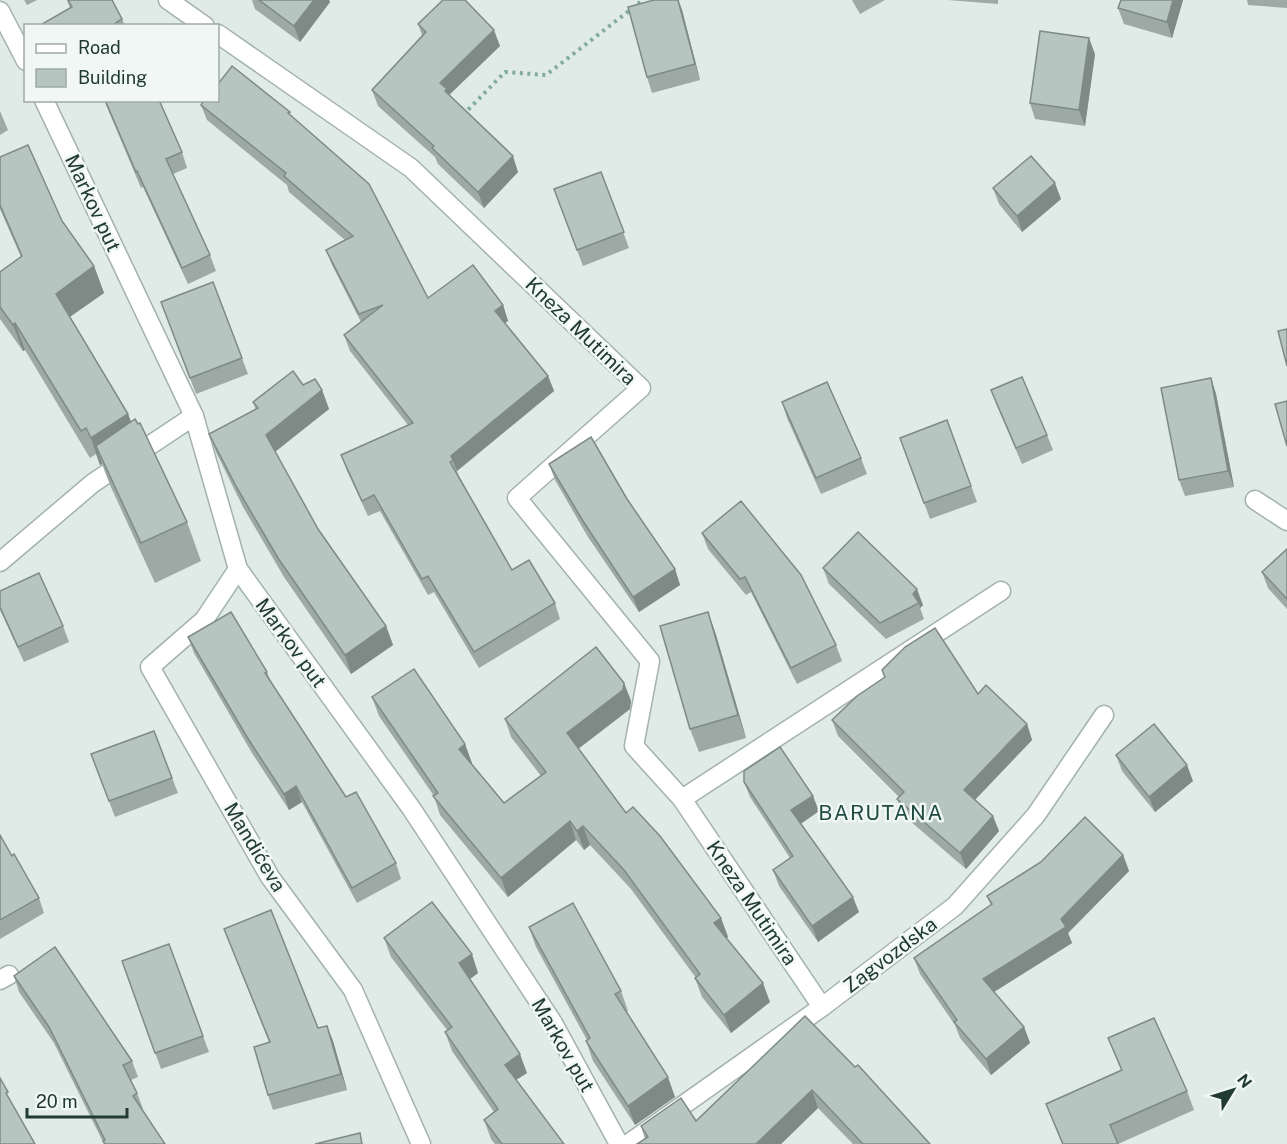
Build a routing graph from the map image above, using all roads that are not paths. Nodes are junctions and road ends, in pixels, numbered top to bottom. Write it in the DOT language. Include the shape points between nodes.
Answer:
graph roads {
  1 [pos="168,0"];
  2 [pos="0,11"];
  3 [pos="202,24"];
  4 [pos="5,32"];
  5 [pos="219,35"];
  6 [pos="24,58"];
  7 [pos="45,102"];
  8 [pos="194,416"];
  9 [pos="1255,500"];
  10 [pos="1287,521"];
  11 [pos="0,562"];
  12 [pos="238,569"];
  13 [pos="1001,591"];
  14 [pos="1104,715"];
  15 [pos="682,799"];
  16 [pos="822,1007"];
  17 [pos="421,1144"];
  18 [pos="619,1144"];
  19 [pos="628,1144"];
  1 -- 3 [label="street"];
  2 -- 4 [label="street"];
  4 -- 6 [label="street"];
  5 -- 15 [label="street, Kneza Mutimira" via="411,168 641,388 517,498 650,661 634,746"];
  7 -- 8 [label="street, Markov put"];
  8 -- 11 [label="street" via="93,483"];
  8 -- 12 [label="street, Markov put"];
  9 -- 10 [label="street"];
  12 -- 17 [label="street, Mandićeva" via="204,620 150,667 270,877 353,990"];
  12 -- 18 [label="street, Markov put" via="411,808 553,1023"];
  13 -- 15 [label="street"];
  14 -- 16 [label="street, Zagvozdska" via="1036,815 955,906"];
  15 -- 16 [label="street, Kneza Mutimira"];
  16 -- 19 [label="street, Zagvozdska"];
}
